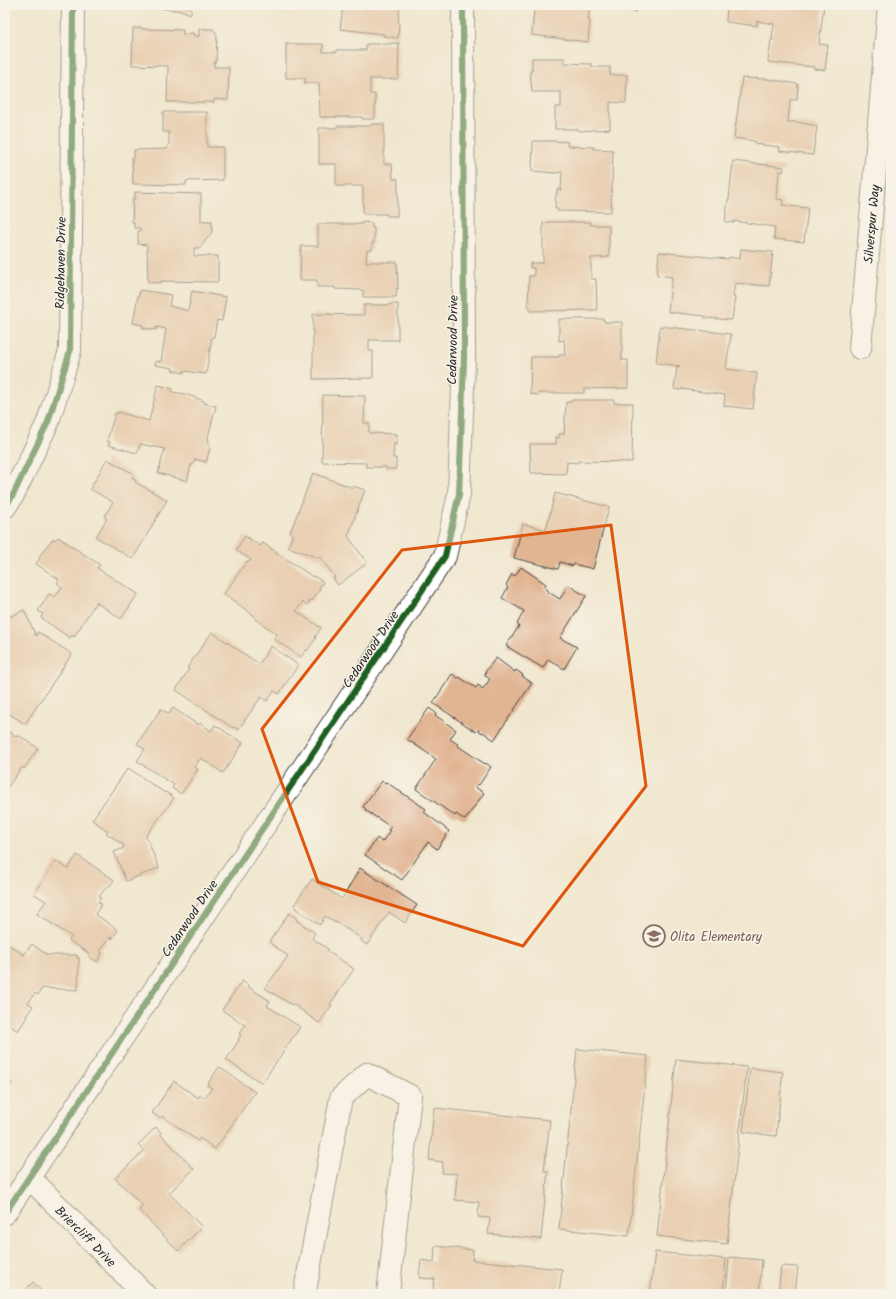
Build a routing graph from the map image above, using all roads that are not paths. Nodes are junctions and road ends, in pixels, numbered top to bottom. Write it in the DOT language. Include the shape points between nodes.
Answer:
graph roads {
  1 [pos="73,5"];
  2 [pos="463,5"];
  3 [pos="889,5"];
  4 [pos="860,348"];
  5 [pos="5,507"];
  6 [pos="29,1177"];
  7 [pos="5,1213"];
  8 [pos="144,1294"];
  9 [pos="306,1294"];
  10 [pos="388,1294"];
  1 -- 5 [label="street, Ridgehaven Drive" via="70,351 48,422"];
  2 -- 6 [label="street, Cedarwood Drive" via="464,360 459,494 445,556"];
  3 -- 4 [label="street, Silverspur Way"];
  6 -- 7 [label="street, Cedarwood Drive"];
  6 -- 8 [label="street, Briercliff Drive"];
  9 -- 10 [label="street" via="341,1098 367,1074 410,1096"];
}
